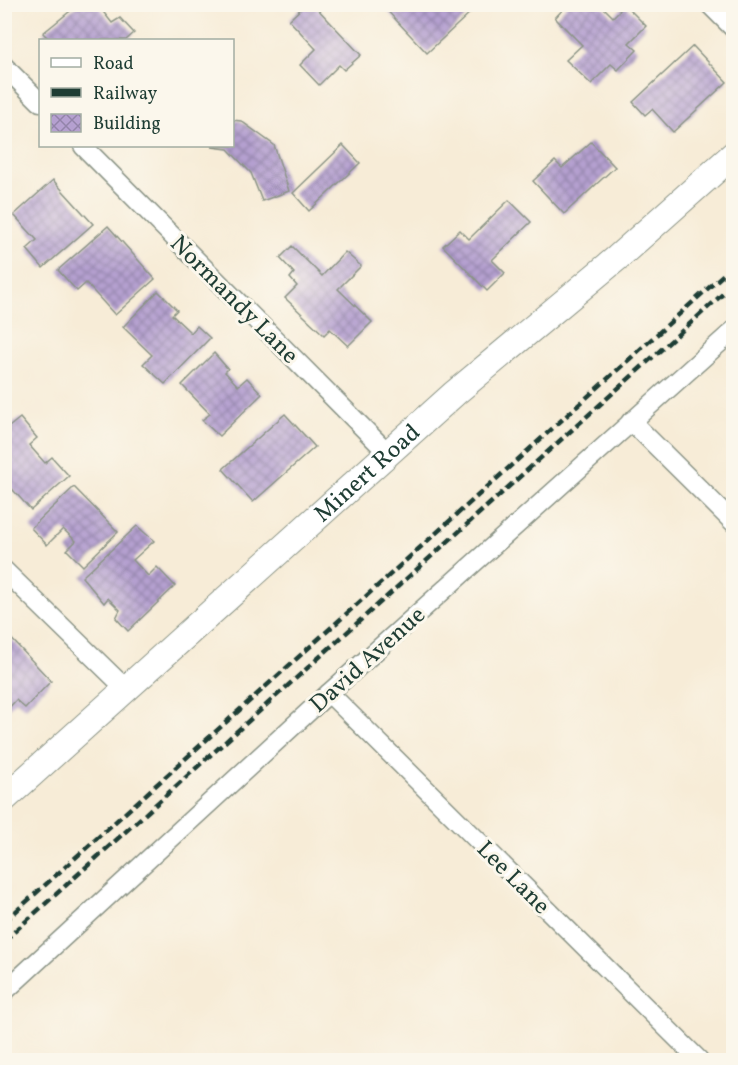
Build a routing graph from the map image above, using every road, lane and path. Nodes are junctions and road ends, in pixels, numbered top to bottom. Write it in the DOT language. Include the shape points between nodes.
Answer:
graph roads {
  1 [pos="709,4"];
  2 [pos="734,29"];
  3 [pos="4,66"];
  4 [pos="39,101"];
  5 [pos="84,147"];
  6 [pos="734,154"];
  7 [pos="734,330"];
  8 [pos="631,421"];
  9 [pos="388,453"];
  10 [pos="734,523"];
  11 [pos="4,570"];
  12 [pos="126,689"];
  13 [pos="329,693"];
  14 [pos="4,799"];
  15 [pos="4,992"];
  16 [pos="699,1060"];
  1 -- 2 [label="street"];
  3 -- 4 [label="street"];
  5 -- 9 [label="street, Normandy Lane"];
  6 -- 9 [label="street, Minert Road"];
  7 -- 8 [label="street, David Avenue"];
  8 -- 10 [label="street"];
  8 -- 13 [label="street, David Avenue"];
  9 -- 12 [label="street, Minert Road"];
  11 -- 12 [label="street"];
  12 -- 14 [label="street, Minert Road"];
  13 -- 15 [label="street, David Avenue"];
  13 -- 16 [label="street, Lee Lane"];
}
